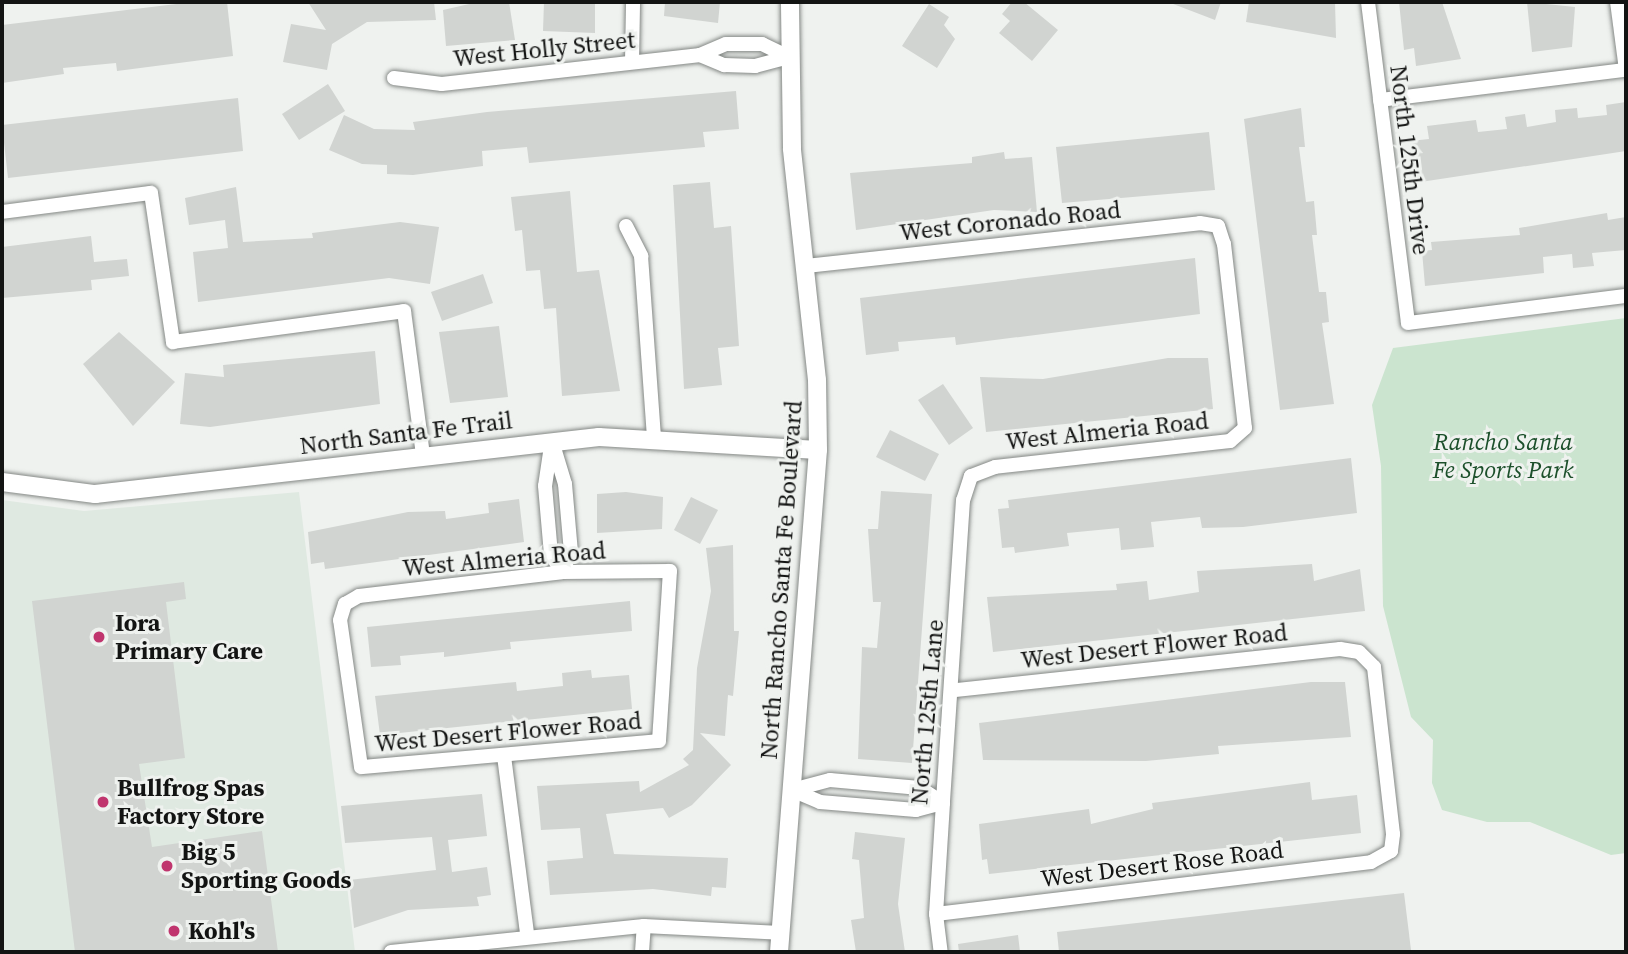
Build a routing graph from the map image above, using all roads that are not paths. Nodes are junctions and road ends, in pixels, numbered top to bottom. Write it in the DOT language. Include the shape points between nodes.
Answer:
graph roads {
  1 [pos="633,2"];
  2 [pos="790,2"];
  3 [pos="1368,2"];
  4 [pos="1617,2"];
  5 [pos="700,55"];
  6 [pos="789,57"];
  7 [pos="632,62"];
  8 [pos="1626,70"];
  9 [pos="394,78"];
  10 [pos="1380,100"];
  11 [pos="2,212"];
  12 [pos="626,226"];
  13 [pos="806,266"];
  14 [pos="1626,296"];
  15 [pos="1245,428"];
  16 [pos="654,436"];
  17 [pos="552,441"];
  18 [pos="818,450"];
  19 [pos="422,455"];
  20 [pos="971,477"];
  21 [pos="2,482"];
  22 [pos="562,572"];
  23 [pos="955,690"];
  24 [pos="659,741"];
  25 [pos="504,756"];
  26 [pos="361,767"];
  27 [pos="792,790"];
  28 [pos="943,803"];
  29 [pos="1391,851"];
  30 [pos="936,914"];
  31 [pos="644,926"];
  32 [pos="527,933"];
  33 [pos="780,933"];
  34 [pos="391,951"];
  35 [pos="642,952"];
  36 [pos="779,952"];
  37 [pos="941,952"];
  1 -- 7 [label="street"];
  2 -- 6 [label="street, North Rancho Santa Fe Boulevard"];
  3 -- 10 [label="street, North 125th Drive"];
  4 -- 8 [label="street"];
  5 -- 6 [label="street, West Holly Street" via="724,65 755,66"];
  5 -- 6 [label="street, West Holly Street" via="726,44 762,44"];
  5 -- 7 [label="street, West Holly Street"];
  6 -- 13 [label="street, North Rancho Santa Fe Boulevard"];
  7 -- 9 [label="street, West Holly Street" via="442,84"];
  8 -- 10 [label="street"];
  10 -- 14 [label="street, North 125th Drive" via="1408,323"];
  11 -- 19 [label="street" via="151,194 173,342 404,311"];
  12 -- 16 [label="street" via="641,256"];
  13 -- 15 [label="street, West Coronado Road" via="1218,226"];
  13 -- 18 [label="street, North Rancho Santa Fe Boulevard"];
  15 -- 20 [label="street, West Almeria Road" via="1230,441 995,467"];
  16 -- 17 [label="street, North Santa Fe Trail"];
  16 -- 18 [label="street, North Santa Fe Trail"];
  17 -- 19 [label="street, North Santa Fe Trail"];
  17 -- 22 [label="street" via="545,486 551,554"];
  18 -- 27 [label="street, North Rancho Santa Fe Boulevard"];
  19 -- 21 [label="street, North Santa Fe Trail" via="95,494"];
  20 -- 23 [label="street, North 125th Lane" via="963,500"];
  22 -- 24 [label="street, West Almeria Road" via="670,571"];
  22 -- 26 [label="street, West Almeria Road" via="359,596 345,604 340,620"];
  23 -- 28 [label="street, North 125th Lane"];
  23 -- 29 [label="street, West Desert Flower Road" via="1340,649 1359,652 1374,667"];
  24 -- 25 [label="street, West Desert Flower Road"];
  25 -- 26 [label="street, West Desert Flower Road"];
  25 -- 32 [label="street"];
  27 -- 28 [label="street" via="820,802 915,810"];
  27 -- 28 [label="street" via="822,779 920,788"];
  27 -- 33 [label="street, North Rancho Santa Fe Boulevard"];
  28 -- 30 [label="street, North 125th Lane"];
  29 -- 30 [label="street, West Desert Rose Road" via="1371,862"];
  30 -- 37 [label="street, North 125th Lane"];
  31 -- 32 [label="street"];
  31 -- 33 [label="street"];
  31 -- 35 [label="street"];
  32 -- 34 [label="street"];
  33 -- 36 [label="street, North Rancho Santa Fe Boulevard"];
}
